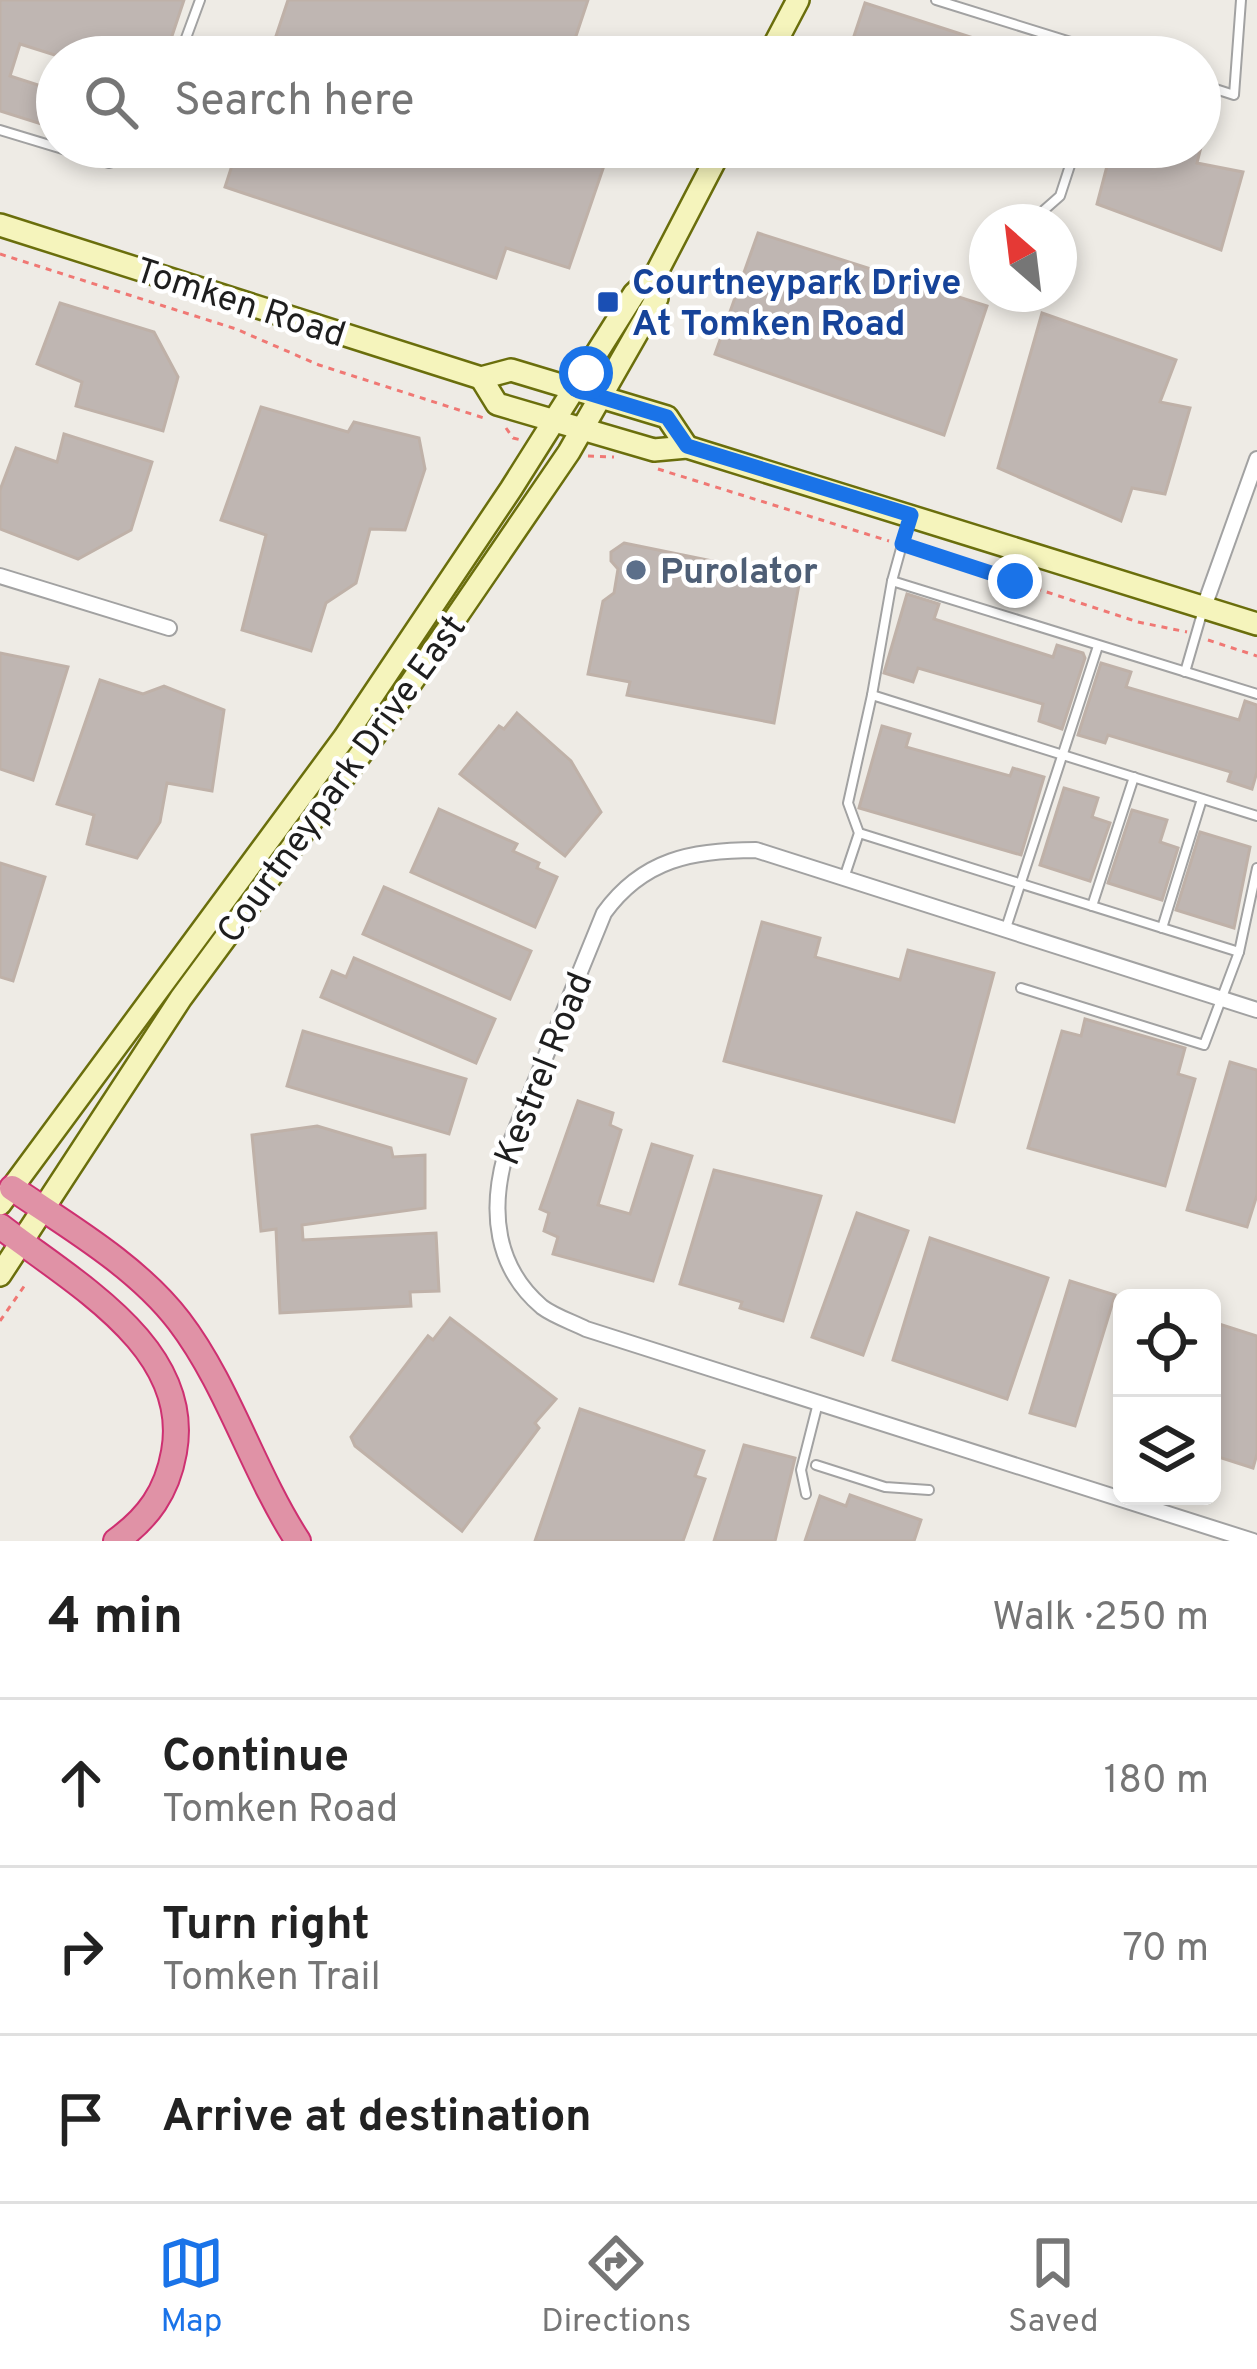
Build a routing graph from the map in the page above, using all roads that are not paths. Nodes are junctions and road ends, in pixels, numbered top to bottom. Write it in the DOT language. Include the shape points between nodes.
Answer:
graph roads {
  1 [pos="200,0"];
  2 [pos="798,0"];
  3 [pos="936,0"];
  4 [pos="1241,0"];
  5 [pos="186,36"];
  6 [pos="779,36"];
  7 [pos="1052,36"];
  8 [pos="1221,91"];
  9 [pos="0,130"];
  10 [pos="36,141"];
  11 [pos="711,168"];
  12 [pos="1069,168"];
  13 [pos="1051,204"];
  14 [pos="0,225"];
  15 [pos="657,272"];
  16 [pos="481,378"];
  17 [pos="575,389"];
  18 [pos="598,396"];
  19 [pos="554,421"];
  20 [pos="581,429"];
  21 [pos="687,446"];
  22 [pos="1257,459"];
  23 [pos="911,515"];
  24 [pos="0,576"];
  25 [pos="892,581"];
  26 [pos="1204,607"];
  27 [pos="1257,624"];
  28 [pos="169,628"];
  29 [pos="1098,645"];
  30 [pos="1185,672"];
  31 [pos="1257,694"];
  32 [pos="872,695"];
  33 [pos="1063,755"];
  34 [pos="1134,777"];
  35 [pos="1202,799"];
  36 [pos="1257,816"];
  37 [pos="859,833"];
  38 [pos="1257,868"];
  39 [pos="844,878"];
  40 [pos="1019,883"];
  41 [pos="1092,906"];
  42 [pos="1162,928"];
  43 [pos="1005,929"];
  44 [pos="1239,952"];
  45 [pos="1021,988"];
  46 [pos="1220,998"];
  47 [pos="1257,1010"];
  48 [pos="4,1190"];
  49 [pos="44,1209"];
  50 [pos="10,1234"];
  51 [pos="0,1275"];
  52 [pos="818,1403"];
  53 [pos="816,1465"];
  54 [pos="929,1490"];
  55 [pos="806,1494"];
  56 [pos="116,1541"];
  57 [pos="298,1541"];
  58 [pos="1253,1541"];
  1 -- 5 [label="lane"];
  2 -- 6 [label="main road"];
  3 -- 7 [label="lane"];
  4 -- 8 [label="lane" via="1234,95"];
  9 -- 10 [label="lane"];
  11 -- 15 [label="main road, Courtneypark Drive East"];
  12 -- 13 [label="lane"];
  14 -- 16 [label="main road, Tomken Road"];
  15 -- 17 [label="main road, Courtneypark Drive East" via="634,294"];
  15 -- 18 [label="main road, Courtneypark Drive East" via="657,298"];
  16 -- 17 [label="main road, Tomken Road" via="511,370"];
  16 -- 19 [label="main road, Tomken Road" via="497,404"];
  17 -- 18 [label="main road, Tomken Road"];
  17 -- 19 [label="main road, Courtneypark Drive East"];
  18 -- 20 [label="main road, Courtneypark Drive East"];
  18 -- 21 [label="main road, Tomken Road" via="667,417"];
  19 -- 20 [label="main road, Tomken Road"];
  19 -- 48 [label="main road, Courtneypark Drive East" via="344,738"];
  20 -- 21 [label="main road, Tomken Road" via="654,450"];
  20 -- 49 [label="main road, Courtneypark Drive East" via="383,724 181,998"];
  21 -- 23 [label="main road, Tomken Road"];
  22 -- 26 [label="street"];
  23 -- 25 [label="lane"];
  23 -- 26 [label="main road, Tomken Road"];
  24 -- 28 [label="street"];
  25 -- 29 [label="lane"];
  25 -- 32 [label="lane"];
  26 -- 27 [label="main road, Tomken Road"];
  26 -- 30 [label="lane"];
  29 -- 30 [label="lane"];
  29 -- 33 [label="lane"];
  30 -- 31 [label="lane"];
  32 -- 33 [label="lane"];
  32 -- 37 [label="lane" via="848,803"];
  33 -- 34 [label="lane"];
  33 -- 40 [label="lane"];
  34 -- 35 [label="lane"];
  34 -- 41 [label="lane"];
  35 -- 36 [label="lane"];
  35 -- 42 [label="lane"];
  37 -- 39 [label="lane"];
  37 -- 40 [label="lane"];
  38 -- 44 [label="lane"];
  39 -- 43 [label="street, Kestrel Road"];
  39 -- 52 [label="street, Kestrel Road" via="757,850 718,850 680,857 622,887 604,913 495,1190 505,1251 544,1309"];
  40 -- 41 [label="lane"];
  40 -- 43 [label="lane"];
  41 -- 42 [label="lane"];
  42 -- 44 [label="lane"];
  43 -- 46 [label="street, Kestrel Road"];
  44 -- 46 [label="lane"];
  45 -- 46 [label="lane" via="1204,1046"];
  46 -- 47 [label="street, Kestrel Road"];
  48 -- 49 [label="highway"];
  49 -- 50 [label="main road, Courtneypark Drive East"];
  49 -- 57 [label="highway" via="177,1318"];
  50 -- 51 [label="main road, Courtneypark Drive East"];
  50 -- 56 [label="highway" via="136,1333 169,1382 178,1428 170,1476 145,1520"];
  52 -- 55 [label="lane" via="801,1470"];
  52 -- 58 [label="street, Kestrel Road"];
  53 -- 54 [label="lane"];
}
